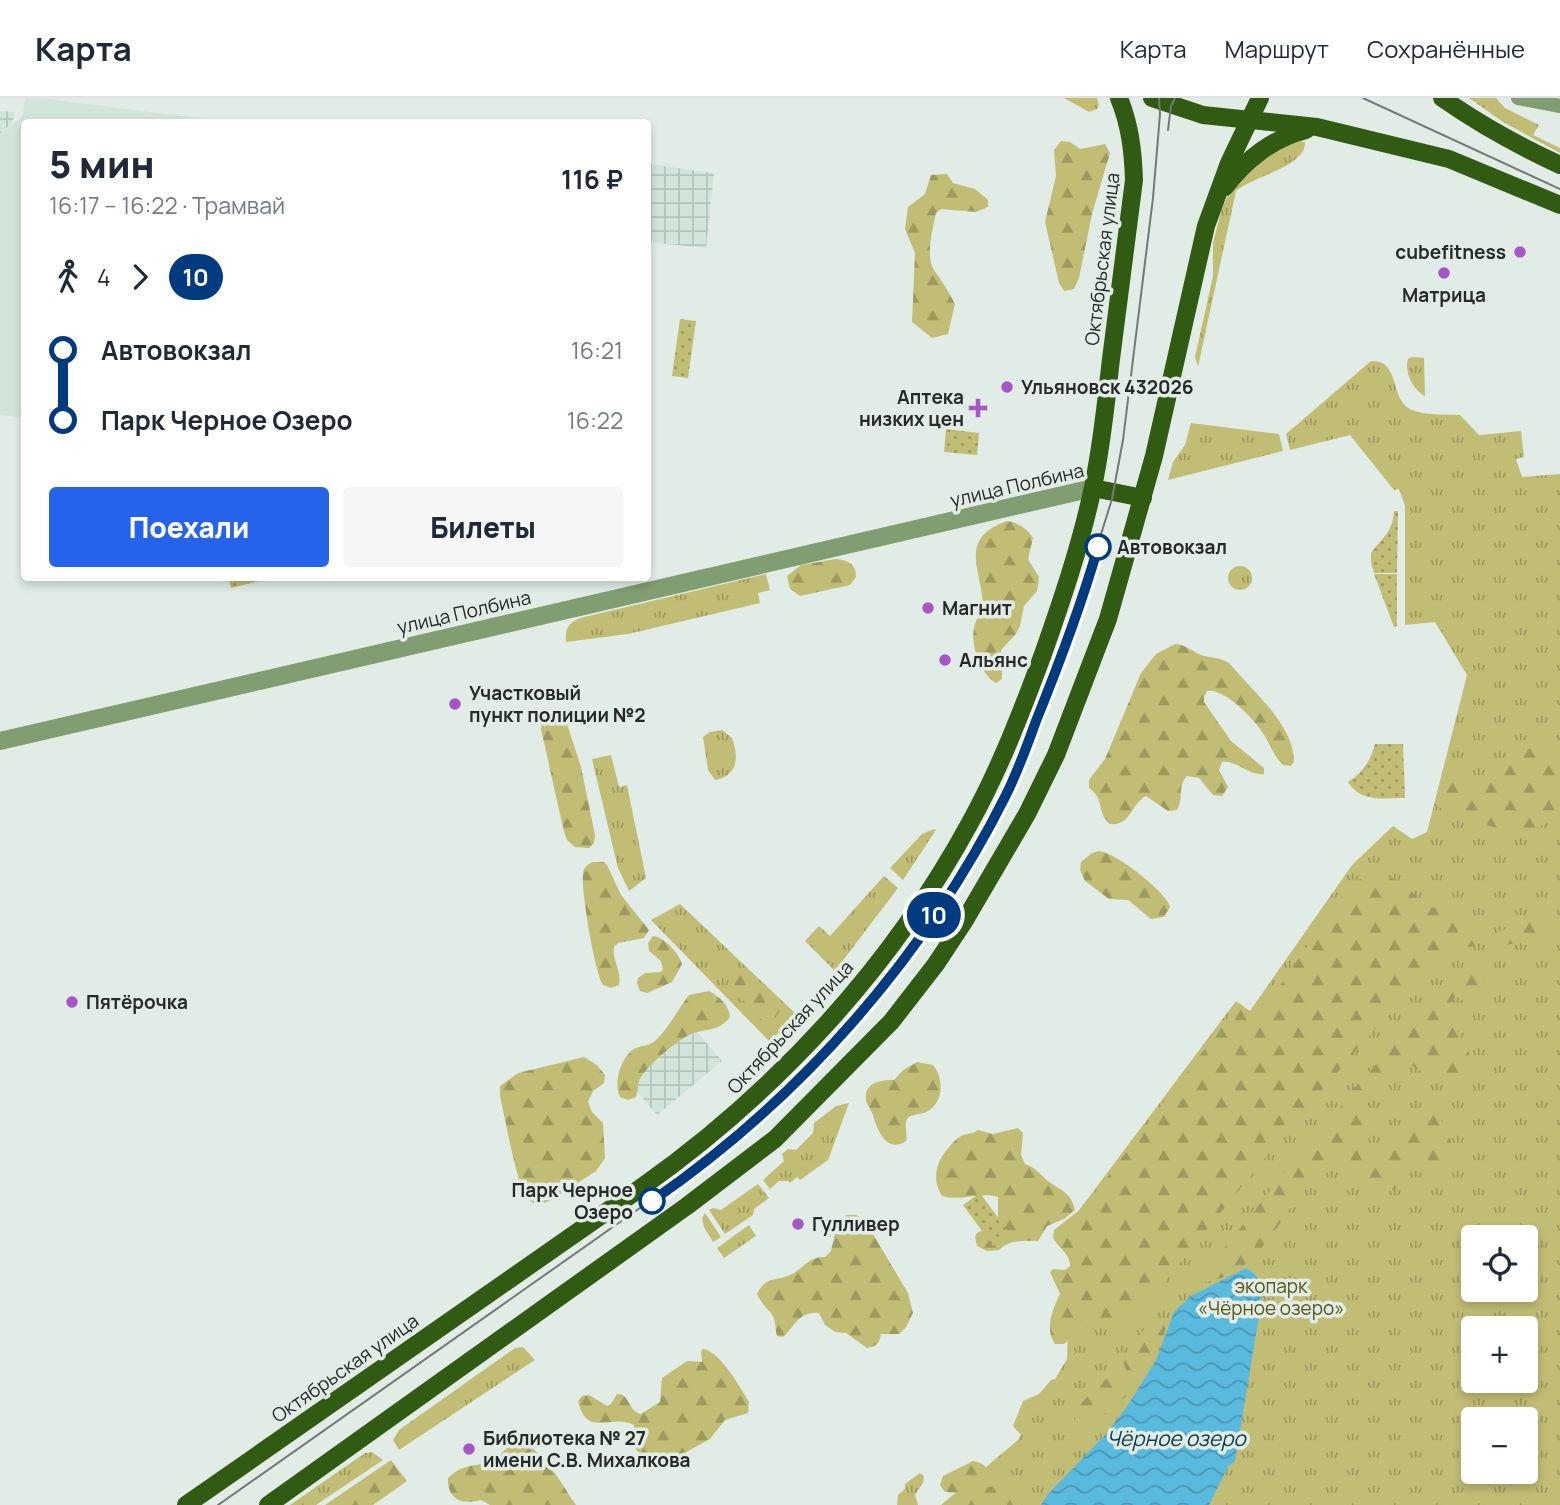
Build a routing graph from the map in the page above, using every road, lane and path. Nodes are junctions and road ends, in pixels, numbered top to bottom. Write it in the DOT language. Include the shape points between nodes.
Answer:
graph roads {
  1 [pos="1119,98"];
  2 [pos="1193,98"];
  3 [pos="1260,98"];
  4 [pos="1442,98"];
  5 [pos="1517,98"];
  6 [pos="1156,99"];
  7 [pos="1560,106"];
  8 [pos="1249,122"];
  9 [pos="1317,127"];
  10 [pos="1560,165"];
  11 [pos="1560,205"];
  12 [pos="1212,207"];
  13 [pos="1093,488"];
  14 [pos="1143,498"];
  15 [pos="0,741"];
  16 [pos="186,1505"];
  17 [pos="268,1505"];
  1 -- 13 [label="main road, Октябрьская улица" via="1133,147 1134,180"];
  2 -- 6 [label="main road"];
  3 -- 8 [label="main road"];
  4 -- 10 [label="main road"];
  5 -- 7 [label="street"];
  6 -- 8 [label="main road" via="1194,113"];
  8 -- 9 [label="main road"];
  8 -- 12 [label="main road"];
  9 -- 11 [label="main road" via="1448,159"];
  9 -- 12 [label="main road" via="1285,137 1257,153 1233,176"];
  12 -- 14 [label="main road"];
  13 -- 14 [label="main road, улица Полбина"];
  13 -- 15 [label="street, улица Полбина"];
  13 -- 16 [label="main road, Октябрьская улица" via="1059,608 985,795 896,940 843,1007 763,1089 666,1169"];
  14 -- 17 [label="main road" via="1108,619 1056,755 965,920 891,1022 775,1139"];
}
